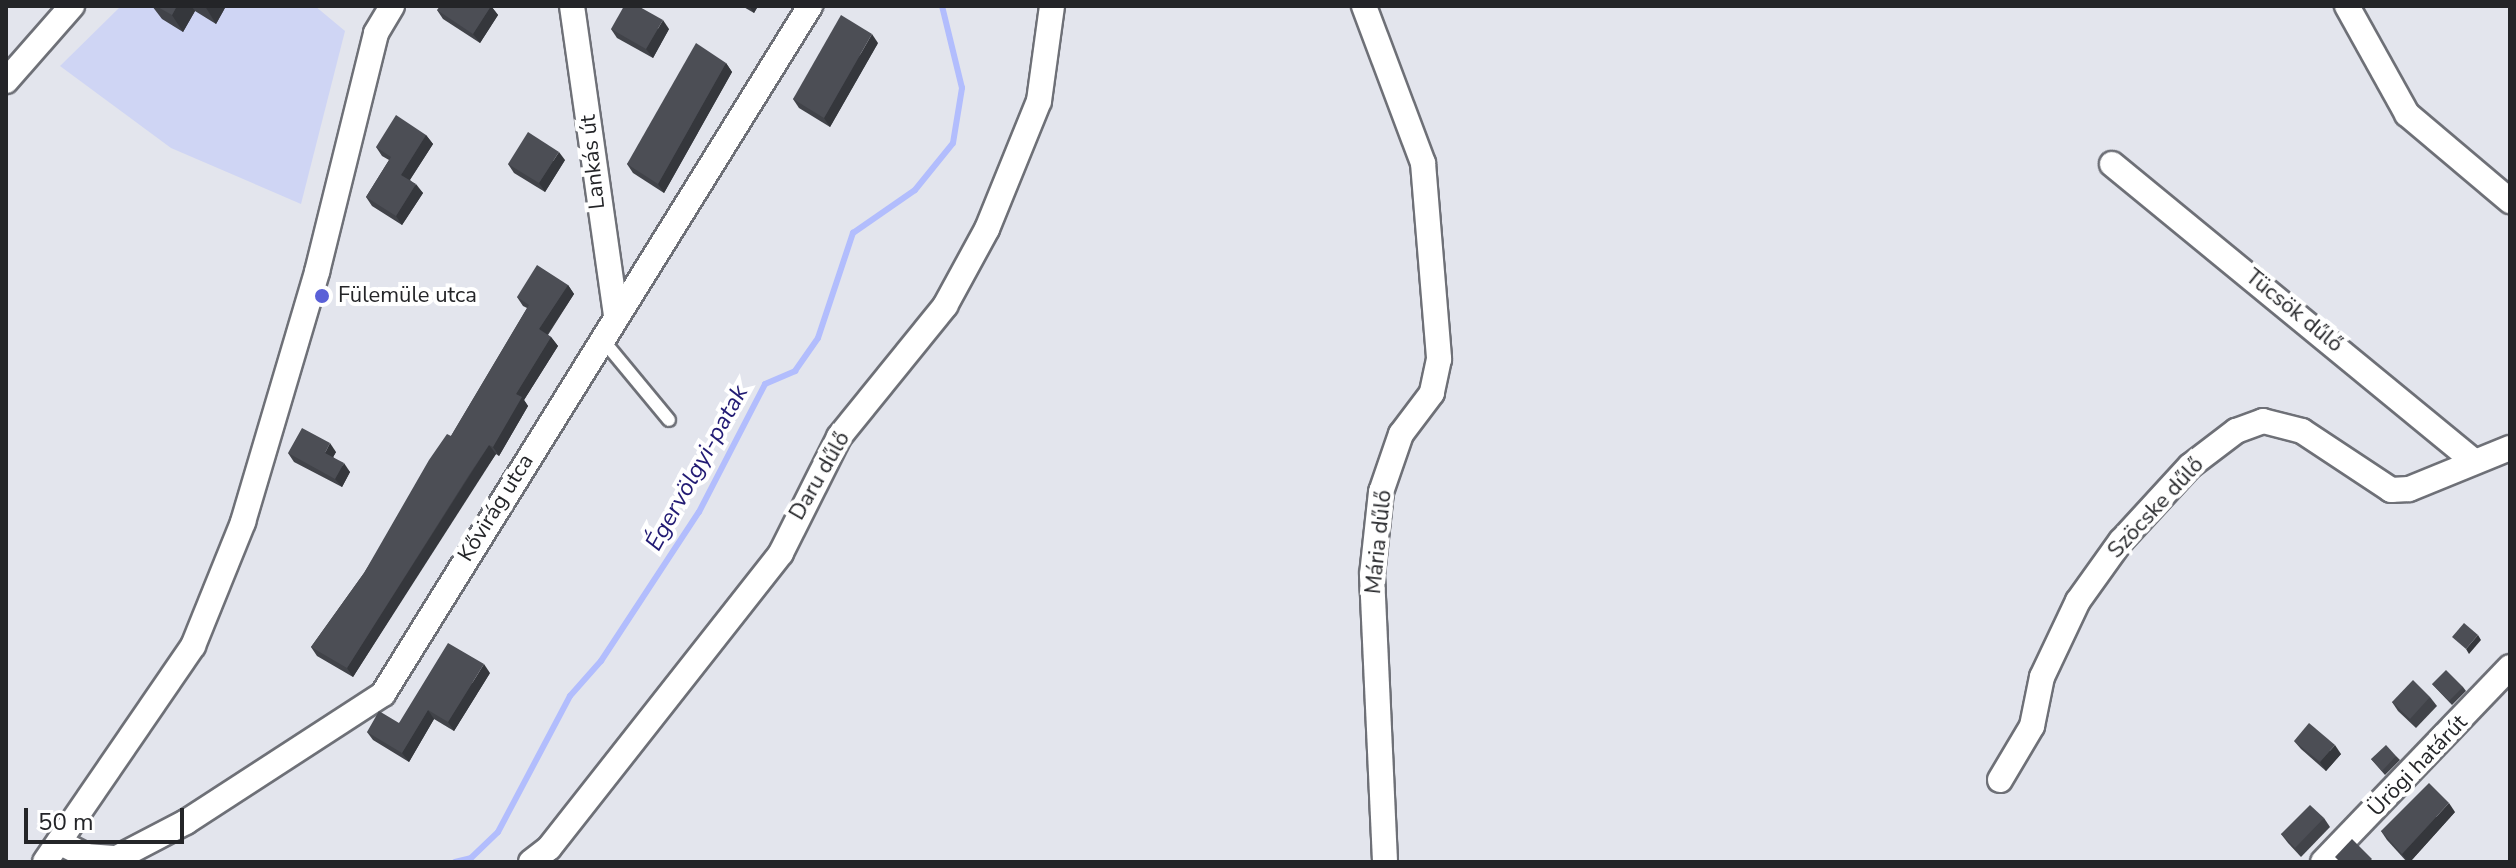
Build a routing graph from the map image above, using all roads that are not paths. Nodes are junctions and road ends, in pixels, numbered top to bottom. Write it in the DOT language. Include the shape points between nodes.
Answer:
graph roads {
  1 [pos="72,6"];
  2 [pos="392,6"];
  3 [pos="572,6"];
  4 [pos="810,6"];
  5 [pos="1052,6"];
  6 [pos="1364,6"];
  7 [pos="2347,6"];
  8 [pos="6,81"];
  9 [pos="2112,164"];
  10 [pos="2510,201"];
  11 [pos="616,317"];
  12 [pos="602,339"];
  13 [pos="669,420"];
  14 [pos="2510,448"];
  15 [pos="2473,461"];
  16 [pos="2510,667"];
  17 [pos="2000,780"];
  18 [pos="52,852"];
  19 [pos="531,862"];
  20 [pos="1385,862"];
  21 [pos="2323,862"];
  1 -- 8 [label="street"];
  2 -- 18 [label="street" via="376,33 317,272 243,522 193,646"];
  3 -- 11 [label="street, Lankás út"];
  4 -- 11 [label="street, Kővirág utca"];
  5 -- 19 [label="street, Daru dűlő" via="1039,101 987,229 945,306 839,437 804,498 781,553 549,848"];
  6 -- 20 [label="street, Mária dűlő" via="1423,163 1439,359 1432,393 1401,434 1381,492 1373,561"];
  7 -- 10 [label="street" via="2407,114"];
  9 -- 15 [label="street, Tücsök dűlő"];
  11 -- 12 [label="street, Kővirág utca"];
  12 -- 13 [label="lane"];
  12 -- 18 [label="street, Kővirág utca" via="383,694 224,798 117,858"];
  14 -- 15 [label="street, Szöcske dűlő"];
  15 -- 17 [label="street, Szöcske dűlő" via="2409,489 2391,490 2302,431 2263,421 2236,431 2190,466 2121,541 2078,601 2042,677 2032,726"];
  16 -- 21 [label="street, Ürögi határút"];
}
